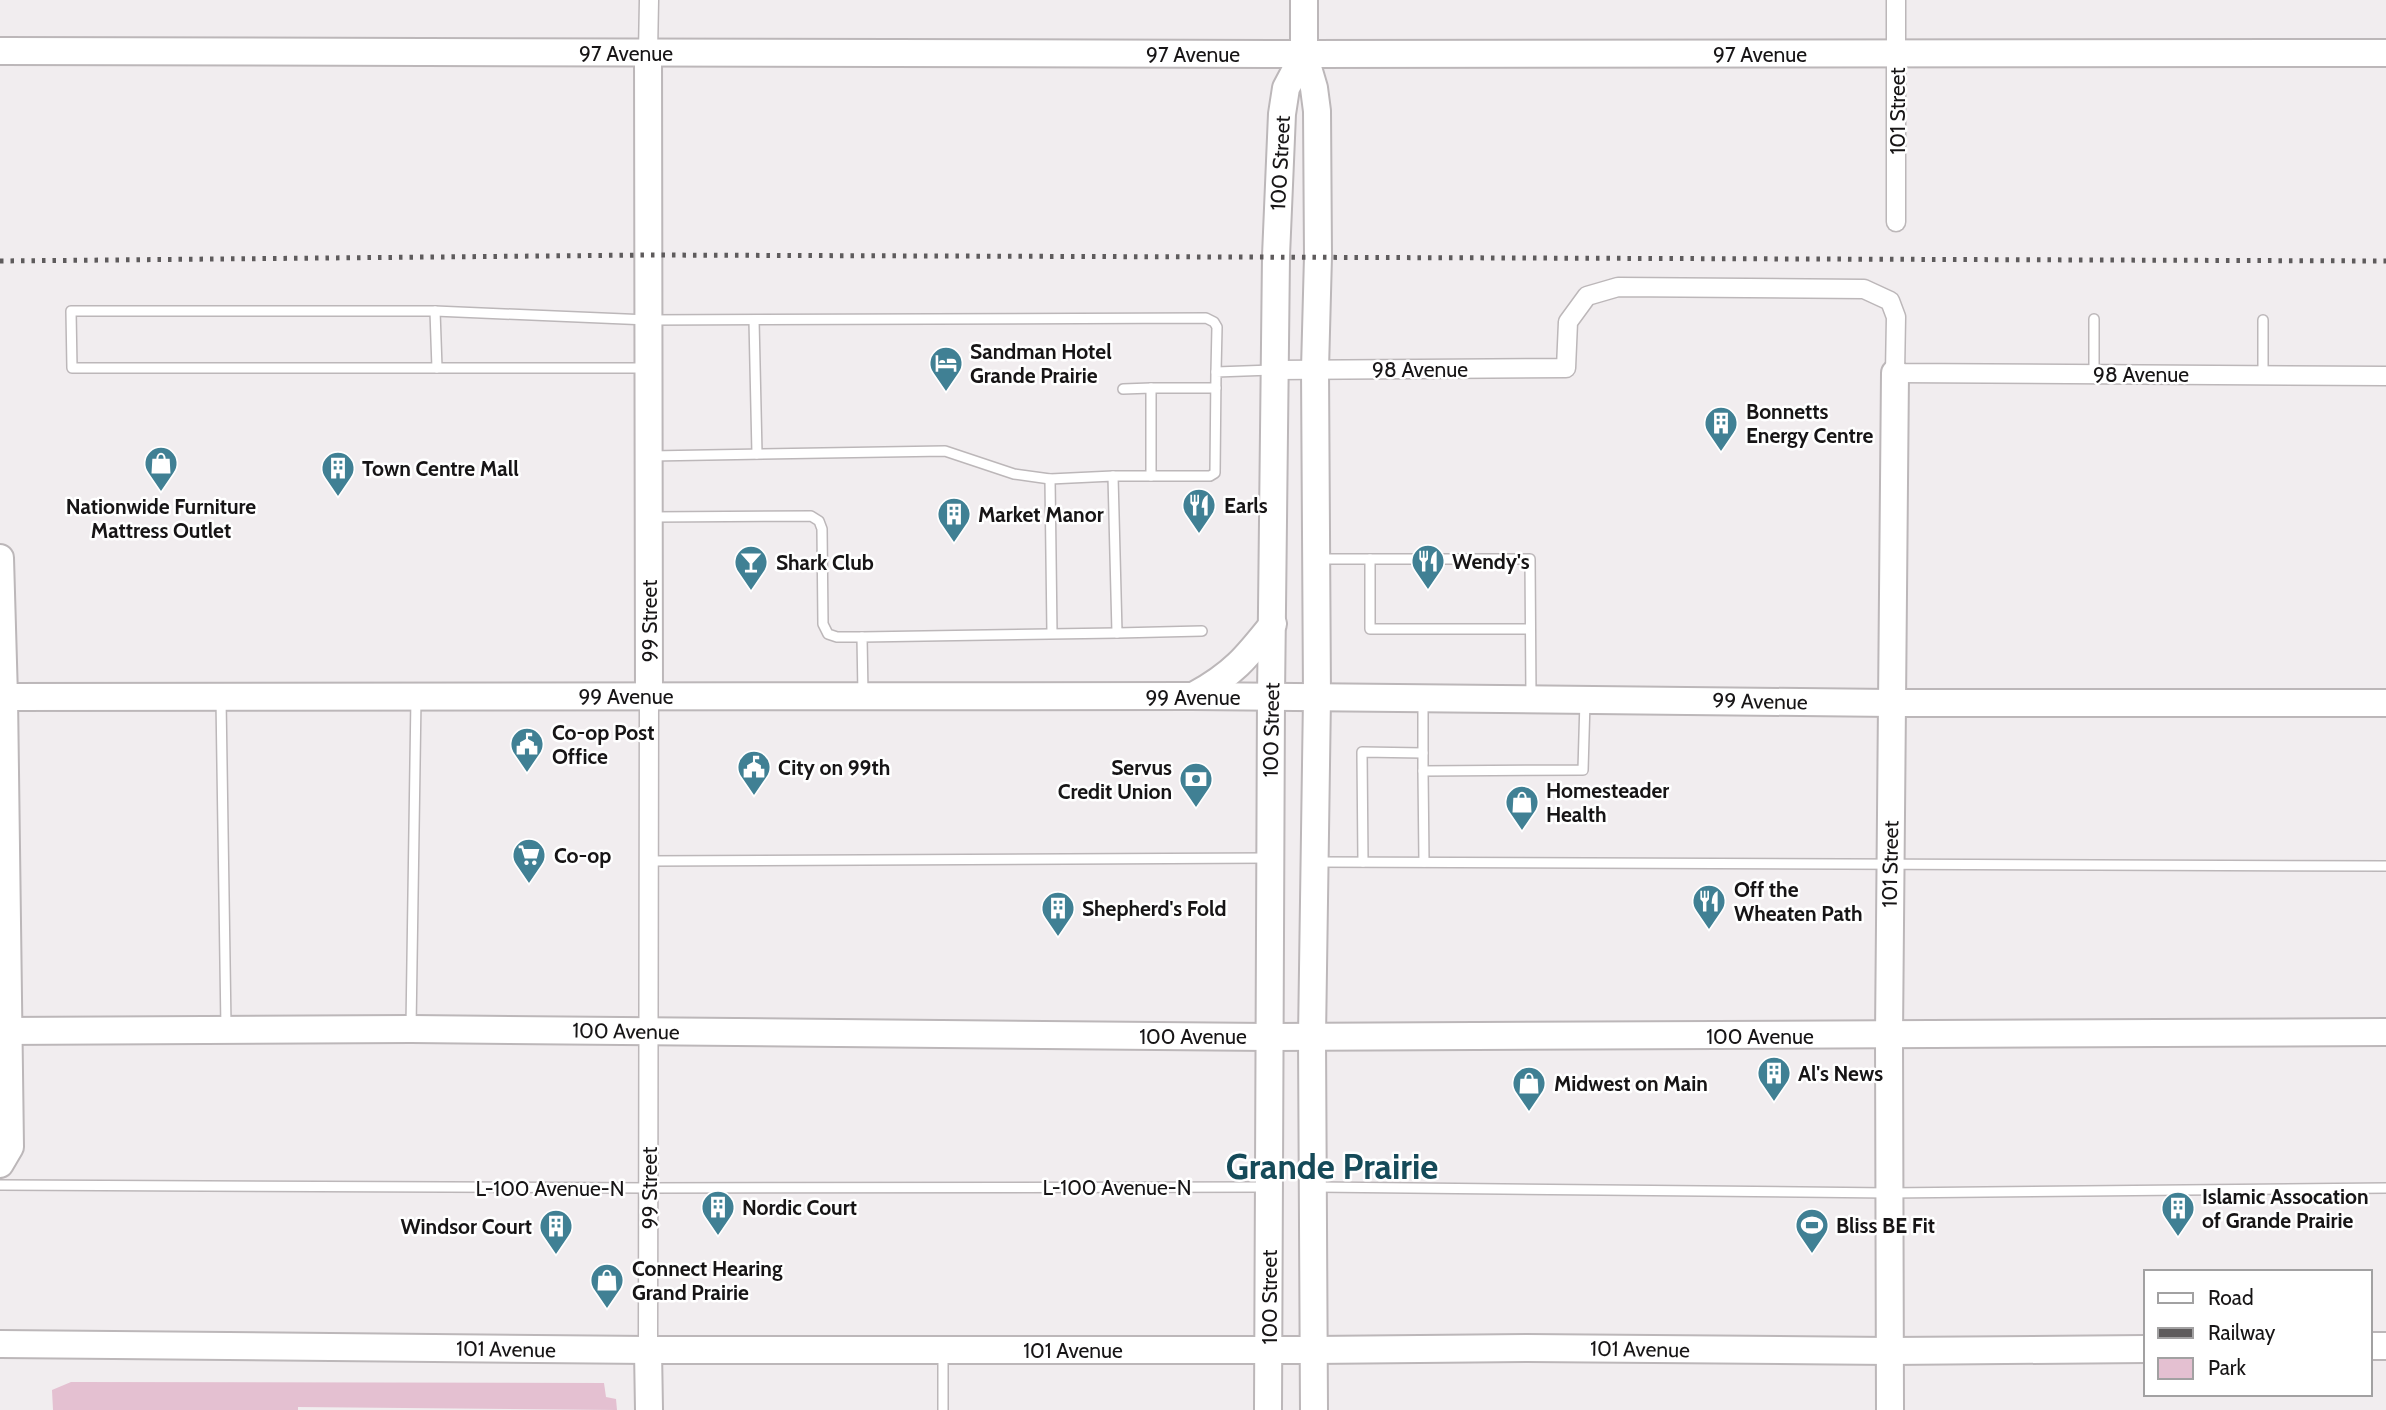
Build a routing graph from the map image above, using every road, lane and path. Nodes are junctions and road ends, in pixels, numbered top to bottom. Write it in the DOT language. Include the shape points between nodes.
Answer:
graph roads {
  1 [pos="649,0"];
  2 [pos="1304,0"];
  3 [pos="1896,0"];
  4 [pos="0,51"];
  5 [pos="648,53"];
  6 [pos="2386,53"];
  7 [pos="1304,54"];
  8 [pos="1897,54"];
  9 [pos="1896,222"];
  10 [pos="435,311"];
  11 [pos="2094,319"];
  12 [pos="648,320"];
  13 [pos="754,320"];
  14 [pos="2263,320"];
  15 [pos="437,368"];
  16 [pos="649,368"];
  17 [pos="1566,368"];
  18 [pos="1315,369"];
  19 [pos="1273,370"];
  20 [pos="1216,372"];
  21 [pos="1895,373"];
  22 [pos="2094,374"];
  23 [pos="2263,375"];
  24 [pos="2386,376"];
  25 [pos="1151,388"];
  26 [pos="1216,388"];
  27 [pos="1123,389"];
  28 [pos="757,454"];
  29 [pos="649,456"];
  30 [pos="1113,477"];
  31 [pos="1151,477"];
  32 [pos="1050,479"];
  33 [pos="649,517"];
  34 [pos="0,558"];
  35 [pos="1316,559"];
  36 [pos="1370,559"];
  37 [pos="1273,624"];
  38 [pos="1531,629"];
  39 [pos="1202,631"];
  40 [pos="1052,633"];
  41 [pos="1117,633"];
  42 [pos="862,636"];
  43 [pos="416,696"];
  44 [pos="649,696"];
  45 [pos="863,696"];
  46 [pos="1191,696"];
  47 [pos="2,697"];
  48 [pos="221,697"];
  49 [pos="1271,697"];
  50 [pos="1317,697"];
  51 [pos="1423,698"];
  52 [pos="1531,699"];
  53 [pos="1585,699"];
  54 [pos="1892,703"];
  55 [pos="2386,703"];
  56 [pos="1423,753"];
  57 [pos="1423,771"];
  58 [pos="1270,858"];
  59 [pos="650,861"];
  60 [pos="1314,862"];
  61 [pos="1363,862"];
  62 [pos="1424,862"];
  63 [pos="1891,864"];
  64 [pos="2386,866"];
  65 [pos="411,1029"];
  66 [pos="226,1030"];
  67 [pos="5,1031"];
  68 [pos="650,1031"];
  69 [pos="2386,1032"];
  70 [pos="1889,1035"];
  71 [pos="1269,1037"];
  72 [pos="1312,1037"];
  73 [pos="0,1164"];
  74 [pos="0,1185"];
  75 [pos="1269,1187"];
  76 [pos="1312,1187"];
  77 [pos="648,1188"];
  78 [pos="2386,1188"];
  79 [pos="1888,1193"];
  80 [pos="0,1344"];
  81 [pos="2144,1349"];
  82 [pos="648,1350"];
  83 [pos="943,1350"];
  84 [pos="1268,1350"];
  85 [pos="1313,1350"];
  86 [pos="1890,1351"];
  87 [pos="649,1410"];
  88 [pos="943,1410"];
  89 [pos="1268,1410"];
  90 [pos="1314,1410"];
  91 [pos="1890,1410"];
  1 -- 5 [label="street, 99 Street"];
  2 -- 7 [label="main road, 100 Street"];
  3 -- 8 [label="street, 101 Street"];
  4 -- 5 [label="main road, 97 Avenue"];
  5 -- 7 [label="main road, 97 Avenue"];
  5 -- 12 [label="main road, 99 Street"];
  6 -- 8 [label="main road, 97 Avenue"];
  7 -- 8 [label="main road, 97 Avenue"];
  7 -- 18 [label="main road, 100 Street" via="1317,111"];
  7 -- 19 [label="main road, 100 Street" via="1286,88 1282,114"];
  8 -- 9 [label="street, 101 Street"];
  10 -- 12 [label="lane"];
  10 -- 15 [label="lane"];
  10 -- 15 [label="lane" via="71,311 72,368"];
  11 -- 22 [label="lane"];
  12 -- 13 [label="lane"];
  12 -- 16 [label="main road, 99 Street"];
  13 -- 20 [label="lane" via="1206,318 1217,327"];
  13 -- 28 [label="lane"];
  14 -- 23 [label="lane"];
  15 -- 16 [label="lane"];
  16 -- 29 [label="main road, 99 Street"];
  17 -- 18 [label="street, 98 Avenue"];
  17 -- 21 [label="street, 101 Street" via="1568,322 1587,296 1618,287 1864,289 1890,301 1896,317"];
  18 -- 19 [label="street, 98 Avenue"];
  18 -- 35 [label="main road, 100 Street"];
  19 -- 20 [label="lane"];
  19 -- 37 [label="main road, 100 Street"];
  20 -- 26 [label="lane"];
  21 -- 22 [label="street, 98 Avenue"];
  21 -- 54 [label="main road, 101 Street"];
  22 -- 23 [label="street, 98 Avenue"];
  23 -- 24 [label="street, 98 Avenue"];
  25 -- 26 [label="lane"];
  25 -- 27 [label="lane"];
  25 -- 31 [label="lane"];
  26 -- 31 [label="lane" via="1215,473"];
  28 -- 29 [label="lane"];
  28 -- 32 [label="lane" via="945,451 1014,474"];
  29 -- 33 [label="main road, 99 Street"];
  30 -- 31 [label="lane"];
  30 -- 32 [label="lane"];
  30 -- 41 [label="lane"];
  32 -- 40 [label="lane"];
  33 -- 42 [label="lane" via="811,516 822,529 823,624 828,634 837,637"];
  33 -- 44 [label="main road, 99 Street"];
  34 -- 47 [label="main road"];
  35 -- 36 [label="lane"];
  35 -- 50 [label="main road, 100 Street"];
  36 -- 38 [label="lane" via="1530,559"];
  36 -- 38 [label="lane" via="1370,629"];
  37 -- 46 [label="main road" via="1222,680"];
  37 -- 49 [label="main road, 100 Street"];
  38 -- 52 [label="lane"];
  39 -- 41 [label="lane"];
  40 -- 41 [label="lane"];
  40 -- 42 [label="lane"];
  42 -- 45 [label="lane"];
  43 -- 44 [label="main road, 99 Avenue"];
  43 -- 48 [label="main road, 99 Avenue"];
  43 -- 65 [label="lane"];
  44 -- 45 [label="main road, 99 Avenue"];
  44 -- 59 [label="street, 99 Street"];
  45 -- 46 [label="main road, 99 Avenue"];
  46 -- 49 [label="main road, 99 Avenue"];
  47 -- 48 [label="main road, 99 Avenue"];
  47 -- 67 [label="main road"];
  48 -- 66 [label="lane"];
  49 -- 50 [label="main road, 99 Avenue"];
  49 -- 58 [label="main road, 100 Street"];
  50 -- 51 [label="main road, 99 Avenue"];
  50 -- 60 [label="main road, 100 Street"];
  51 -- 52 [label="main road, 99 Avenue"];
  51 -- 56 [label="lane"];
  52 -- 53 [label="main road, 99 Avenue"];
  53 -- 54 [label="main road, 99 Avenue"];
  53 -- 57 [label="lane" via="1583,770"];
  54 -- 55 [label="main road, 99 Avenue"];
  54 -- 63 [label="main road, 101 Street"];
  56 -- 57 [label="lane"];
  56 -- 61 [label="lane" via="1362,752"];
  57 -- 62 [label="lane"];
  58 -- 59 [label="lane"];
  58 -- 71 [label="main road, 100 Street"];
  59 -- 68 [label="street, 99 Street"];
  60 -- 61 [label="lane"];
  60 -- 72 [label="main road, 100 Street"];
  61 -- 62 [label="lane"];
  62 -- 63 [label="lane"];
  63 -- 64 [label="lane"];
  63 -- 70 [label="main road, 101 Street"];
  65 -- 66 [label="main road, 100 Avenue"];
  65 -- 68 [label="main road, 100 Avenue"];
  66 -- 67 [label="main road, 100 Avenue"];
  67 -- 73 [label="main road" via="10,1147"];
  68 -- 71 [label="main road, 100 Avenue"];
  68 -- 77 [label="street, 99 Street"];
  69 -- 70 [label="main road, 100 Avenue"];
  70 -- 72 [label="main road, 100 Avenue"];
  70 -- 79 [label="main road, 101 Street"];
  71 -- 72 [label="main road, 100 Avenue"];
  71 -- 75 [label="main road, 100 Street"];
  72 -- 76 [label="main road, 100 Street"];
  74 -- 77 [label="lane, L-100 Avenue-N"];
  75 -- 77 [label="lane, L-100 Avenue-N"];
  75 -- 84 [label="main road, 100 Street"];
  76 -- 79 [label="lane"];
  76 -- 85 [label="main road, 100 Street"];
  77 -- 82 [label="street, 99 Street"];
  78 -- 79 [label="lane"];
  79 -- 86 [label="main road, 101 Street"];
  80 -- 82 [label="main road, 101 Avenue"];
  81 -- 86 [label="main road, 101 Avenue"];
  82 -- 83 [label="main road, 101 Avenue"];
  82 -- 87 [label="main road, 99 Street"];
  83 -- 84 [label="main road, 101 Avenue"];
  83 -- 88 [label="lane"];
  84 -- 85 [label="main road, 101 Avenue"];
  84 -- 89 [label="main road, 100 Street"];
  85 -- 86 [label="main road, 101 Avenue"];
  85 -- 90 [label="main road, 100 Street"];
  86 -- 91 [label="main road, 101 Street"];
}
